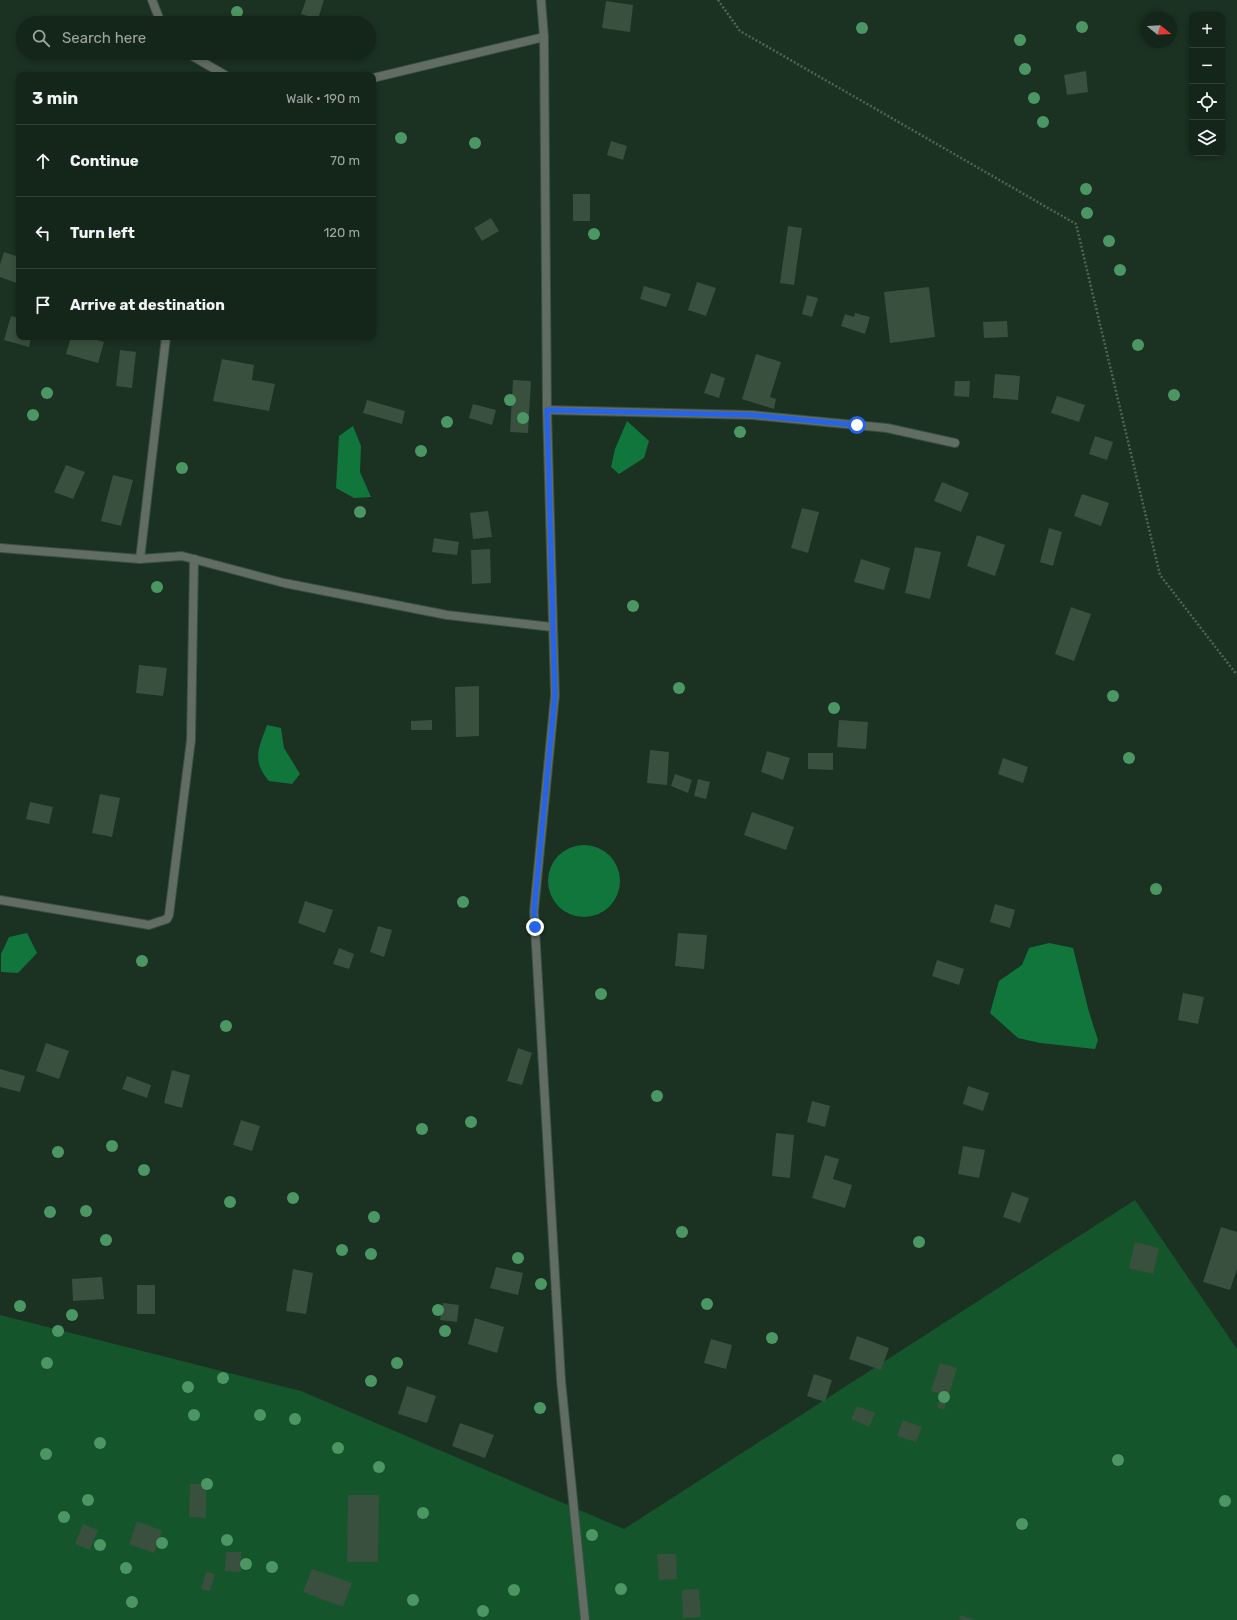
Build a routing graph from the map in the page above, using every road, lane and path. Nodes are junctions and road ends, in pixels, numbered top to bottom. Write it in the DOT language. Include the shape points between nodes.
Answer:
graph roads {
  1 [pos="152,0"];
  2 [pos="541,0"];
  3 [pos="718,0"];
  4 [pos="158,16"];
  5 [pos="544,37"];
  6 [pos="199,60"];
  7 [pos="220,72"];
  8 [pos="376,77"];
  9 [pos="166,340"];
  10 [pos="547,410"];
  11 [pos="955,443"];
  12 [pos="0,548"];
  13 [pos="140,559"];
  14 [pos="194,559"];
  15 [pos="552,627"];
  16 [pos="1237,675"];
  17 [pos="0,900"];
  18 [pos="585,1620"];
  1 -- 4 [label="street"];
  2 -- 5 [label="street"];
  3 -- 16 [label="path" via="740,31 1076,224 1160,575"];
  5 -- 8 [label="street"];
  5 -- 10 [label="street"];
  6 -- 7 [label="street"];
  9 -- 13 [label="street"];
  10 -- 11 [label="street" via="752,415 888,428"];
  10 -- 15 [label="street"];
  12 -- 13 [label="street"];
  13 -- 14 [label="street" via="182,556"];
  14 -- 15 [label="street" via="284,583 447,615"];
  14 -- 17 [label="street" via="191,740 169,915 166,919 149,925"];
  15 -- 18 [label="street" via="555,695 534,911 561,1380"];
}
